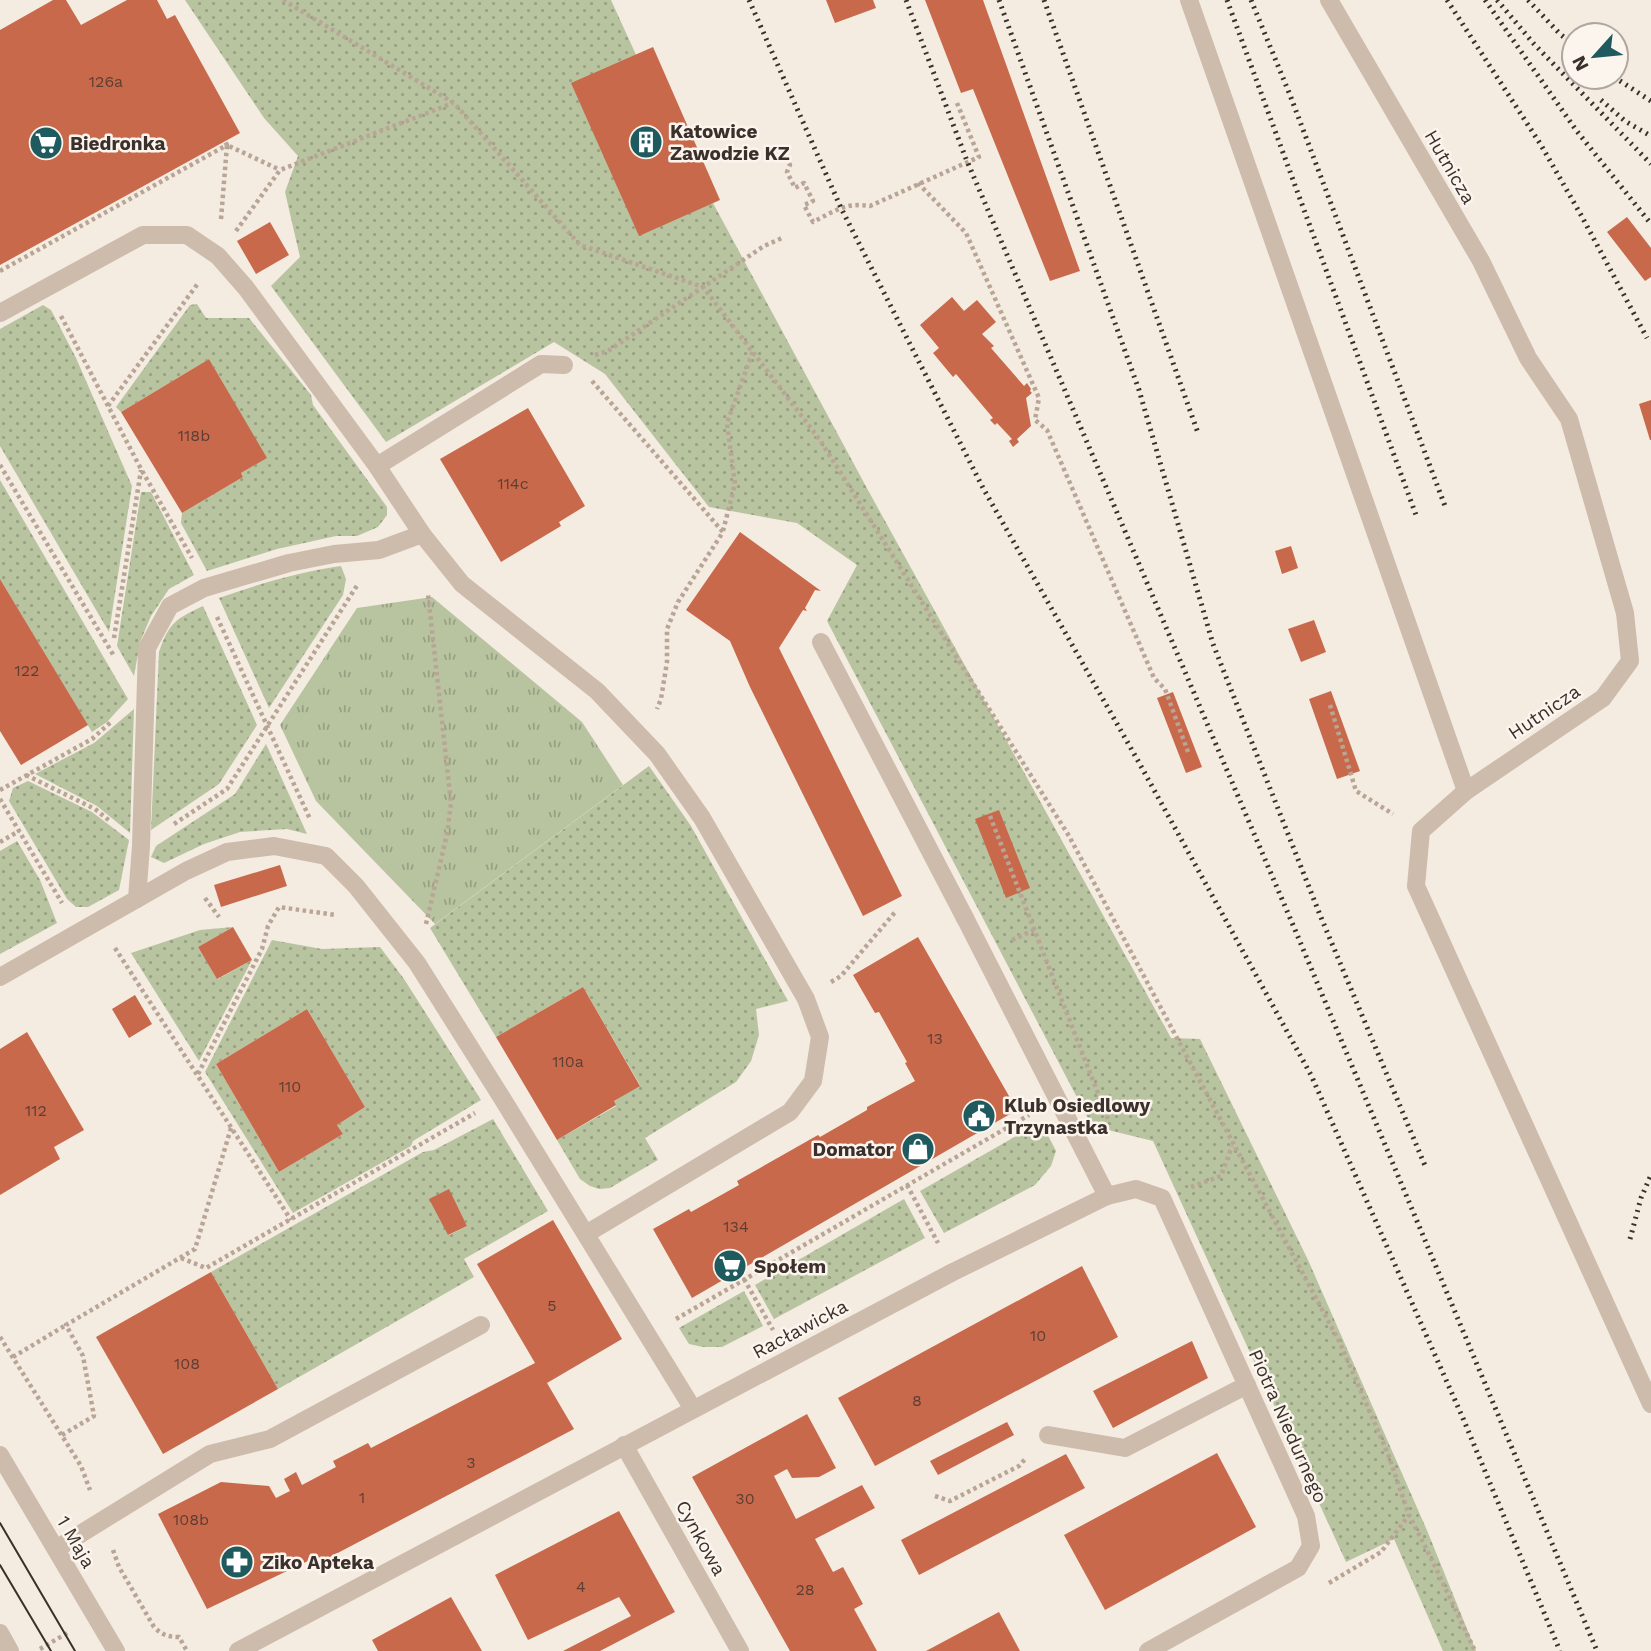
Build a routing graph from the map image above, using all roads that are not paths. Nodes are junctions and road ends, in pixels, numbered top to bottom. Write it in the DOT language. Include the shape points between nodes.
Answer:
graph roads {
  1 [pos="1189,0"];
  2 [pos="1329,0"];
  3 [pos="0,313"];
  4 [pos="564,365"];
  5 [pos="377,466"];
  6 [pos="422,534"];
  7 [pos="821,642"];
  8 [pos="1466,791"];
  9 [pos="137,899"];
  10 [pos="0,976"];
  11 [pos="1107,1196"];
  12 [pos="586,1234"];
  13 [pos="481,1325"];
  14 [pos="1247,1385"];
  15 [pos="1651,1404"];
  16 [pos="693,1409"];
  17 [pos="1048,1435"];
  18 [pos="624,1445"];
  19 [pos="0,1455"];
  20 [pos="56,1549"];
  21 [pos="0,1633"];
  22 [pos="10,1651"];
  23 [pos="116,1651"];
  24 [pos="238,1651"];
  25 [pos="740,1651"];
  26 [pos="1148,1651"];
  1 -- 8 [label="street"];
  2 -- 8 [label="street, Hutnicza" via="1481,261 1528,358 1569,419 1625,613 1630,661 1603,698"];
  3 -- 5 [label="street" via="143,234 187,235 218,256 246,288"];
  4 -- 5 [label="street" via="541,364"];
  5 -- 6 [label="street"];
  6 -- 9 [label="street" via="379,550 289,563 204,588 170,606 147,648"];
  6 -- 12 [label="street" via="462,584 597,691 657,754 702,818 806,999 820,1037 813,1080 790,1112"];
  7 -- 11 [label="street"];
  8 -- 15 [label="street, Hutnicza" via="1421,831 1416,886"];
  9 -- 10 [label="street"];
  9 -- 12 [label="street" via="227,852 274,846 326,856 417,962"];
  11 -- 14 [label="street, Piotra Niedurnego" via="1136,1189 1162,1198"];
  11 -- 16 [label="street, Racławicka"];
  12 -- 16 [label="street"];
  13 -- 20 [label="street" via="270,1439 210,1454"];
  14 -- 17 [label="street" via="1125,1448"];
  14 -- 26 [label="street, Piotra Niedurnego" via="1306,1516 1311,1546 1298,1568"];
  16 -- 18 [label="street, Racławicka"];
  18 -- 24 [label="street, Racławicka"];
  18 -- 25 [label="street, Cynkowa"];
  19 -- 20 [label="street, 1 Maja"];
  20 -- 23 [label="street, 1 Maja"];
  21 -- 22 [label="street"];
}
